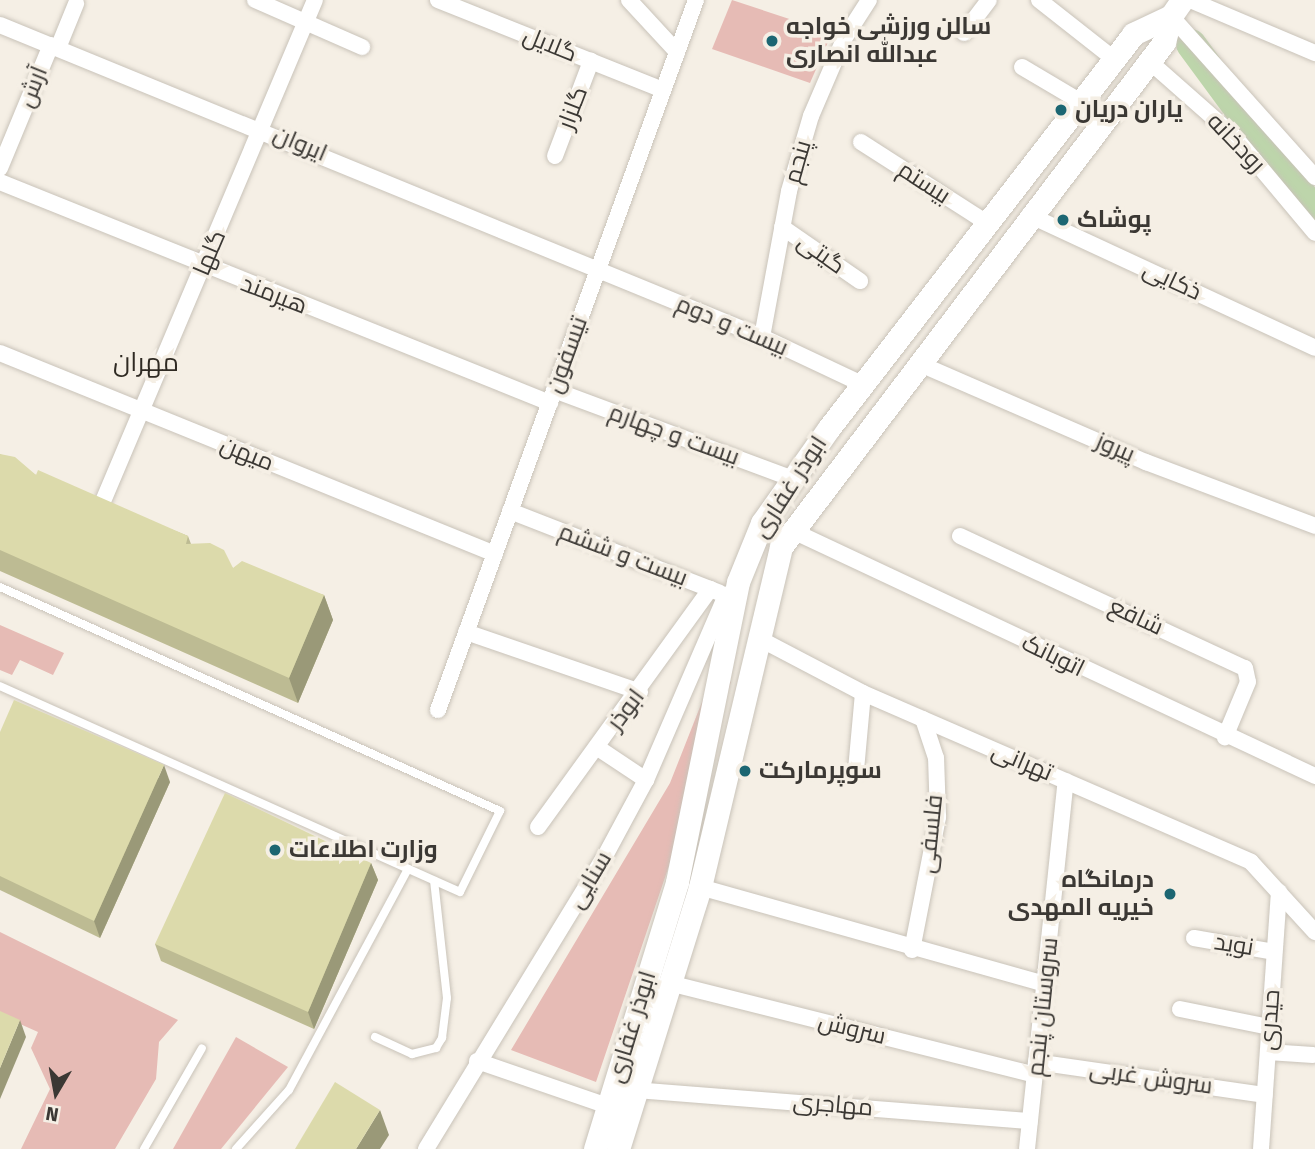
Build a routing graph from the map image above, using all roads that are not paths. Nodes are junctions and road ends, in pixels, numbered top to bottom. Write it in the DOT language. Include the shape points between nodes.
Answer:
graph roads {
  1 [pos="255,0"];
  2 [pos="315,0"];
  3 [pos="438,0"];
  4 [pos="629,0"];
  5 [pos="696,0"];
  6 [pos="869,0"];
  7 [pos="989,0"];
  8 [pos="1039,0"];
  9 [pos="1190,0"];
  10 [pos="76,4"];
  11 [pos="1177,8"];
  12 [pos="306,21"];
  13 [pos="0,24"];
  14 [pos="964,33"];
  15 [pos="54,47"];
  16 [pos="362,47"];
  17 [pos="677,51"];
  18 [pos="1315,53"];
  19 [pos="1114,59"];
  20 [pos="591,61"];
  21 [pos="1149,61"];
  22 [pos="1022,67"];
  23 [pos="663,90"];
  24 [pos="1081,102"];
  25 [pos="262,128"];
  26 [pos="861,142"];
  27 [pos="555,156"];
  28 [pos="0,168"];
  29 [pos="1314,174"];
  30 [pos="0,182"];
  31 [pos="1029,215"];
  32 [pos="987,223"];
  33 [pos="782,227"];
  34 [pos="1315,233"];
  35 [pos="204,267"];
  36 [pos="598,269"];
  37 [pos="860,281"];
  38 [pos="762,337"];
  39 [pos="1315,348"];
  40 [pos="0,353"];
  41 [pos="918,363"];
  42 [pos="864,385"];
  43 [pos="552,397"];
  44 [pos="144,412"];
  45 [pos="793,479"];
  46 [pos="101,506"];
  47 [pos="510,511"];
  48 [pos="1315,526"];
  49 [pos="793,531"];
  50 [pos="960,536"];
  51 [pos="495,554"];
  52 [pos="0,587"];
  53 [pos="724,595"];
  54 [pos="730,627"];
  55 [pos="466,632"];
  56 [pos="760,639"];
  57 [pos="0,686"];
  58 [pos="640,692"];
  59 [pos="863,693"];
  60 [pos="438,710"];
  61 [pos="923,719"];
  62 [pos="1225,737"];
  63 [pos="598,748"];
  64 [pos="856,770"];
  65 [pos="1315,776"];
  66 [pos="646,780"];
  67 [pos="1066,781"];
  68 [pos="538,827"];
  69 [pos="408,869"];
  70 [pos="434,881"];
  71 [pos="700,887"];
  72 [pos="1279,892"];
  73 [pos="1315,932"];
  74 [pos="1194,939"];
  75 [pos="912,950"];
  76 [pos="1275,952"];
  77 [pos="669,983"];
  78 [pos="1046,984"];
  79 [pos="1180,1009"];
  80 [pos="1269,1027"];
  81 [pos="375,1037"];
  82 [pos="202,1048"];
  83 [pos="1268,1052"];
  84 [pos="1313,1055"];
  85 [pos="477,1061"];
  86 [pos="1036,1068"];
  87 [pos="635,1090"];
  88 [pos="1265,1095"];
  89 [pos="608,1106"];
  90 [pos="1030,1121"];
  91 [pos="144,1149"];
  92 [pos="236,1149"];
  93 [pos="426,1149"];
  94 [pos="595,1149"];
  95 [pos="618,1149"];
  96 [pos="1027,1149"];
  97 [pos="1261,1149"];
  1 -- 12 [label="street"];
  2 -- 12 [label="street, گلها"];
  3 -- 20 [label="street, گلایل"];
  4 -- 17 [label="street"];
  5 -- 17 [label="street, تیسفون"];
  6 -- 33 [label="street, پنجم" via="844,39 811,116"];
  7 -- 14 [label="street"];
  8 -- 19 [label="street"];
  9 -- 18 [label="street"];
  10 -- 15 [label="street, آرش"];
  11 -- 19 [label="main road, ابوذر غفاری" via="1133,34"];
  11 -- 21 [label="main road, ابوذر غفاری" via="1164,42"];
  11 -- 29 [label="street, رودخانه"];
  12 -- 16 [label="street"];
  12 -- 25 [label="street, گلها"];
  13 -- 15 [label="street, ایروان"];
  15 -- 25 [label="street, ایروان"];
  15 -- 28 [label="street, آرش"];
  17 -- 23 [label="street, تیسفون"];
  19 -- 24 [label="main road, ابوذر غفاری"];
  20 -- 23 [label="street, گلایل"];
  20 -- 27 [label="street, گلزار"];
  21 -- 31 [label="main road, ابوذر غفاری"];
  21 -- 34 [label="street, رودخانه" via="1234,136"];
  22 -- 24 [label="street"];
  23 -- 36 [label="street, تیسفون"];
  24 -- 32 [label="main road, ابوذر غفاری"];
  25 -- 35 [label="street, گلها"];
  25 -- 36 [label="street, ایروان"];
  26 -- 32 [label="street, بیستم"];
  30 -- 35 [label="street, هیرمند"];
  31 -- 39 [label="street, ذکایی"];
  31 -- 41 [label="main road, ابوذر غفاری"];
  32 -- 42 [label="main road, ابوذر غفاری"];
  33 -- 37 [label="street, گیتی"];
  33 -- 38 [label="street, پنجم"];
  35 -- 43 [label="street, هیرمند"];
  35 -- 44 [label="street, گلها"];
  36 -- 38 [label="street, بیست و دوم"];
  36 -- 43 [label="street, تیسفون"];
  38 -- 42 [label="street, بیست و دوم"];
  40 -- 44 [label="street, میهن"];
  41 -- 48 [label="street, پیروز" via="1146,462"];
  41 -- 49 [label="main road, ابوذر غفاری"];
  42 -- 45 [label="main road, ابوذر غفاری"];
  43 -- 45 [label="street, بیست و چهارم"];
  43 -- 47 [label="street, تیسفون"];
  44 -- 46 [label="street, گلها"];
  44 -- 51 [label="street, میهن"];
  45 -- 53 [label="main road, ابوذر غفاری" via="761,523"];
  47 -- 51 [label="street, تیسفون"];
  47 -- 53 [label="street, بیست و ششم"];
  49 -- 56 [label="main road, ابوذر غفاری" via="780,547"];
  49 -- 62 [label="street, اتوبانک"];
  50 -- 62 [label="street, شافع" via="1245,668 1248,682"];
  51 -- 55 [label="street, تیسفون"];
  52 -- 70 [label="lane" via="500,811 460,892"];
  53 -- 54 [label="main road, ابوذر غفاری"];
  53 -- 58 [label="street, ابوذر"];
  53 -- 66 [label="street, سنایی"];
  54 -- 56 [label="main road"];
  54 -- 89 [label="main road, ابوذر غفاری" via="677,882"];
  55 -- 58 [label="street"];
  55 -- 60 [label="street, تیسفون"];
  56 -- 59 [label="street, تهرانی"];
  56 -- 71 [label="main road, ابوذر غفاری"];
  57 -- 69 [label="lane"];
  58 -- 63 [label="street, ابوذر"];
  59 -- 61 [label="street, تهرانی"];
  59 -- 64 [label="street"];
  61 -- 67 [label="street, تهرانی"];
  61 -- 75 [label="street, فلسفی" via="936,758 938,817"];
  62 -- 65 [label="street, اتوبانک"];
  63 -- 66 [label="street"];
  63 -- 68 [label="street, ابوذر"];
  66 -- 85 [label="street, سنایی" via="605,856"];
  67 -- 72 [label="street, تهرانی" via="1251,862"];
  67 -- 78 [label="street, سروستان پنجم"];
  69 -- 70 [label="lane"];
  69 -- 92 [label="lane" via="289,1090"];
  70 -- 81 [label="lane" via="447,998 442,1038 436,1048 412,1054"];
  71 -- 75 [label="street"];
  71 -- 77 [label="main road, ابوذر غفاری"];
  72 -- 73 [label="street, تهرانی"];
  72 -- 76 [label="street, حیدری"];
  74 -- 76 [label="street, نوید"];
  75 -- 78 [label="street"];
  76 -- 80 [label="street, حیدری"];
  77 -- 86 [label="street, سروش"];
  77 -- 87 [label="main road, ابوذر غفاری"];
  78 -- 86 [label="street, سروستان پنجم"];
  79 -- 80 [label="street"];
  80 -- 83 [label="street, حیدری"];
  82 -- 91 [label="lane"];
  83 -- 84 [label="street"];
  83 -- 88 [label="street, حیدری"];
  85 -- 89 [label="street"];
  85 -- 93 [label="street, سنایی"];
  86 -- 88 [label="street, سروش غربی"];
  86 -- 90 [label="street, سروستان پنجم"];
  87 -- 90 [label="street, مهاجری"];
  87 -- 95 [label="main road, ابوذر غفاری"];
  88 -- 97 [label="street, حیدری"];
  89 -- 94 [label="main road, ابوذر غفاری"];
  90 -- 96 [label="street, سروستان پنجم"];
}
